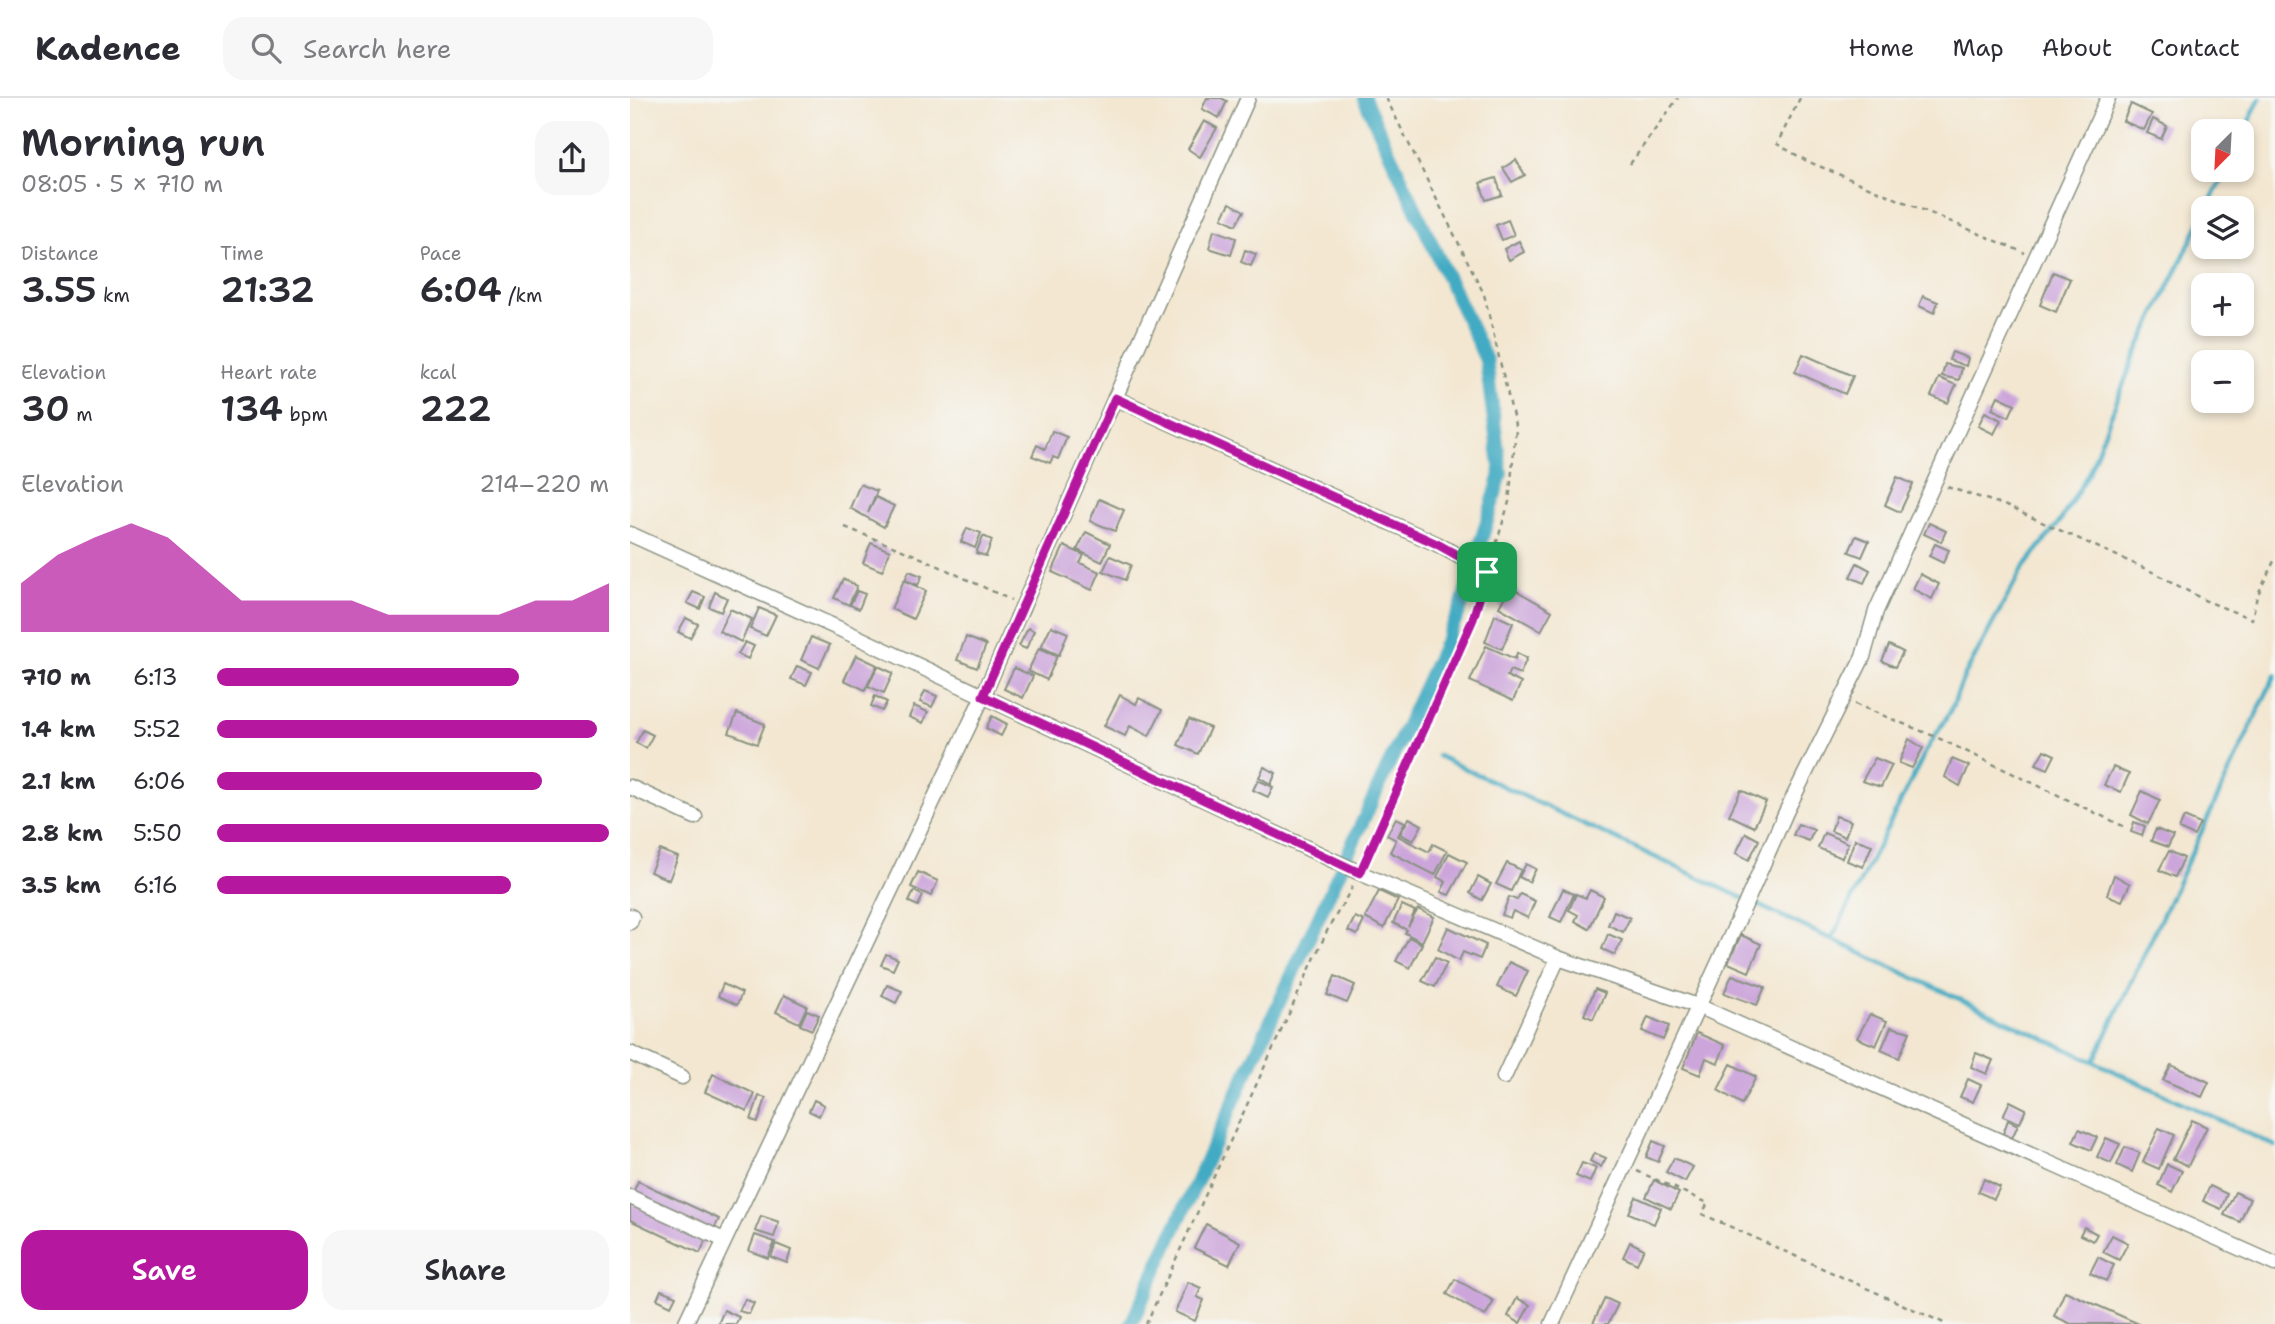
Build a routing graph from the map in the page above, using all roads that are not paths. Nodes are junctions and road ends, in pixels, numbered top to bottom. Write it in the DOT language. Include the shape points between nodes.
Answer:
graph roads {
  1 [pos="1248,98"];
  2 [pos="2108,98"];
  3 [pos="1115,398"];
  4 [pos="630,534"];
  5 [pos="1487,572"];
  6 [pos="983,696"];
  7 [pos="630,787"];
  8 [pos="695,817"];
  9 [pos="1558,958"];
  10 [pos="1698,1006"];
  11 [pos="630,1053"];
  12 [pos="682,1077"];
  13 [pos="1504,1077"];
  14 [pos="630,1197"];
  15 [pos="724,1240"];
  16 [pos="2275,1264"];
  17 [pos="685,1324"];
  18 [pos="1552,1324"];
  1 -- 3 [label="street"];
  2 -- 10 [label="street" via="1877,611 1863,657"];
  3 -- 5 [label="street" via="1437,544"];
  3 -- 6 [label="street"];
  4 -- 6 [label="street"];
  6 -- 9 [label="street" via="1360,873"];
  6 -- 15 [label="street"];
  7 -- 8 [label="street"];
  9 -- 10 [label="street"];
  9 -- 13 [label="street"];
  10 -- 16 [label="street"];
  10 -- 18 [label="street"];
  11 -- 12 [label="street"];
  14 -- 15 [label="street"];
  15 -- 17 [label="street"];
}
